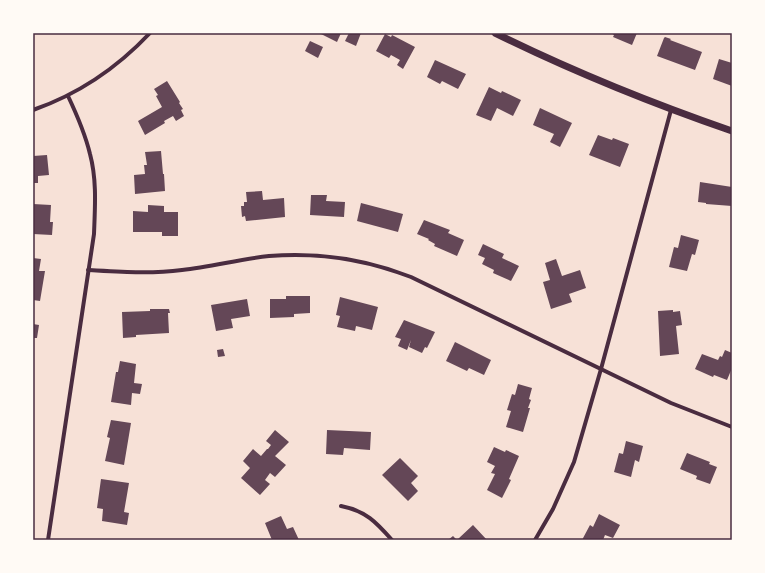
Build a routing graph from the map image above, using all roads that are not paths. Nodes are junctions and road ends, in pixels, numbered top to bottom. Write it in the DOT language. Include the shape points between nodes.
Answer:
graph roads {
  1 [pos="150,33"];
  2 [pos="495,33"];
  3 [pos="68,96"];
  4 [pos="33,110"];
  5 [pos="671,110"];
  6 [pos="732,131"];
  7 [pos="88,270"];
  8 [pos="601,369"];
  9 [pos="732,427"];
  10 [pos="341,506"];
  11 [pos="48,540"];
  12 [pos="392,540"];
  13 [pos="534,540"];
  1 -- 3 [label="street" via="117,64"];
  2 -- 5 [label="street" via="582,74"];
  3 -- 4 [label="street"];
  3 -- 7 [label="street" via="91,154 94,175 94,234"];
  5 -- 6 [label="street"];
  5 -- 8 [label="street"];
  7 -- 8 [label="street" via="162,272 268,256 334,256 362,261 411,277"];
  7 -- 11 [label="street"];
  8 -- 9 [label="street" via="671,403"];
  8 -- 13 [label="street" via="574,462 553,509"];
  10 -- 12 [label="street" via="353,508 364,514"];
}
